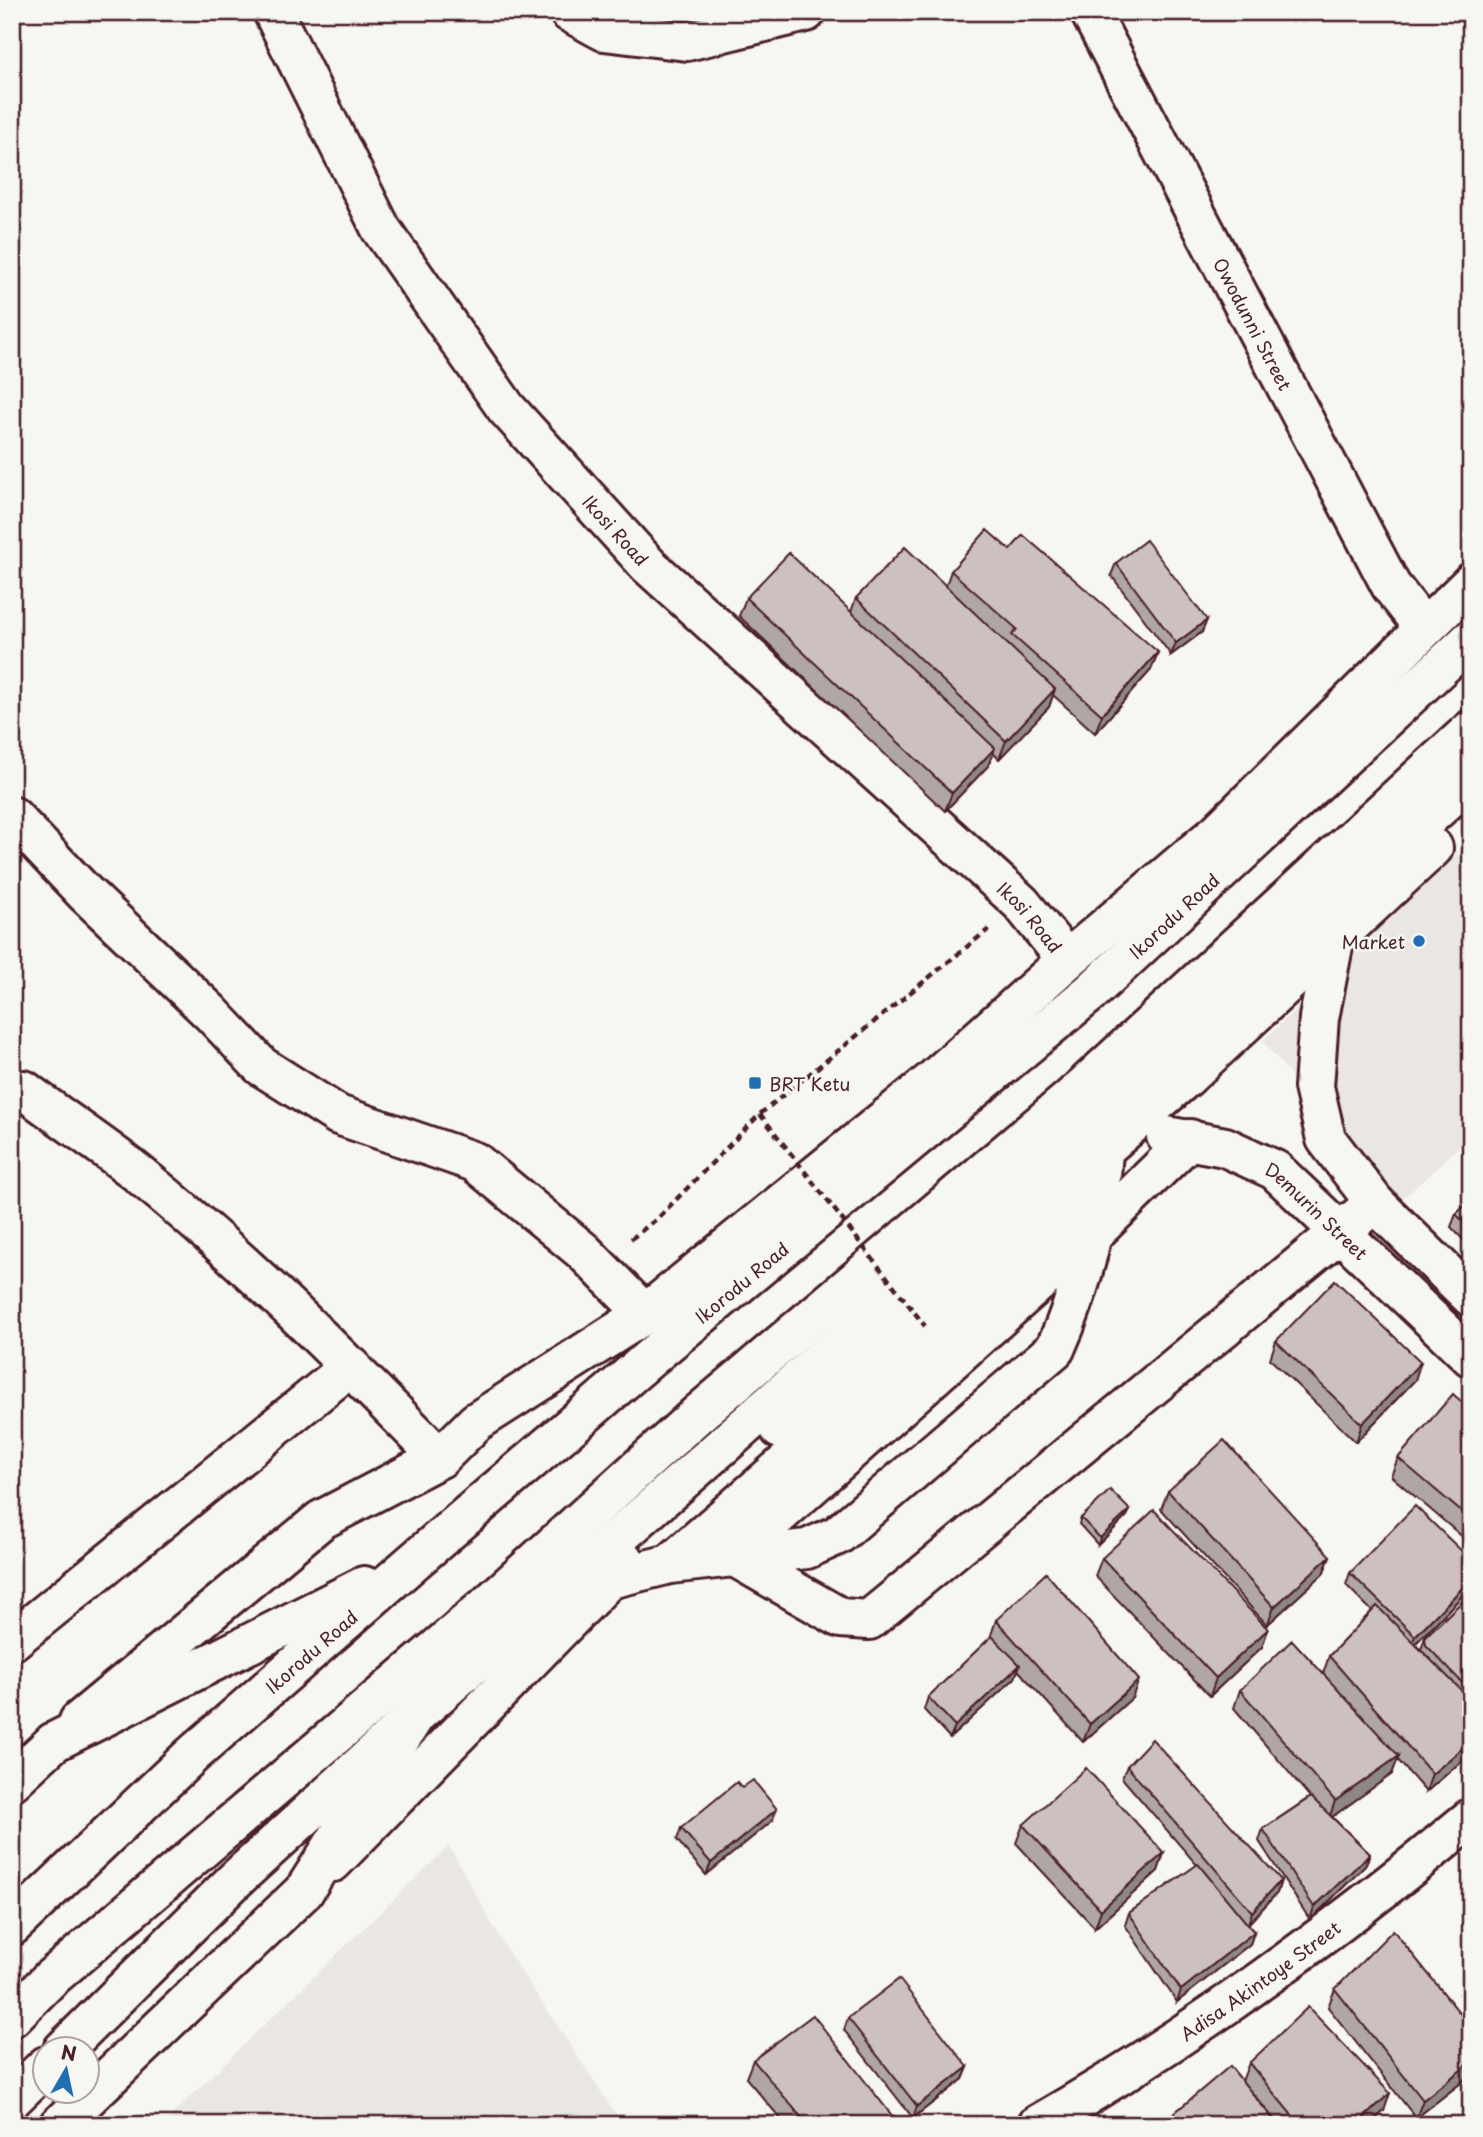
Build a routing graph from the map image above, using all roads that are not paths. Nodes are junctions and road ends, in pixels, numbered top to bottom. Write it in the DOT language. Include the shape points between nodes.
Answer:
graph roads {
  1 [pos="273,12"];
  2 [pos="569,12"];
  3 [pos="806,12"];
  4 [pos="1090,12"];
  5 [pos="1471,583"];
  6 [pos="1424,628"];
  7 [pos="1471,639"];
  8 [pos="1471,730"];
  9 [pos="1471,779"];
  10 [pos="1471,813"];
  11 [pos="12,816"];
  12 [pos="1334,941"];
  13 [pos="1067,960"];
  14 [pos="1147,1072"];
  15 [pos="1187,1077"];
  16 [pos="24,1090"];
  17 [pos="1101,1121"];
  18 [pos="1190,1139"];
  19 [pos="1101,1188"];
  20 [pos="1375,1203"];
  21 [pos="1341,1230"];
  22 [pos="1093,1234"];
  23 [pos="1471,1297"];
  24 [pos="645,1314"];
  25 [pos="1471,1357"];
  26 [pos="351,1366"];
  27 [pos="440,1458"];
  28 [pos="733,1556"];
  29 [pos="413,1562"];
  30 [pos="670,1564"];
  31 [pos="606,1580"];
  32 [pos="483,1609"];
  33 [pos="12,1641"];
  34 [pos="418,1713"];
  35 [pos="54,1742"];
  36 [pos="12,1781"];
  37 [pos="1471,1818"];
  38 [pos="304,1891"];
  39 [pos="12,1902"];
  40 [pos="12,1926"];
  41 [pos="12,2017"];
  42 [pos="76,2036"];
  43 [pos="32,2080"];
  44 [pos="12,2099"];
  45 [pos="60,2125"];
  46 [pos="1037,2125"];
  1 -- 13 [label="main road, Ikosi Road" via="381,229 506,408 648,565 1021,903"];
  2 -- 3 [label="main road" via="604,31 687,41"];
  4 -- 6 [label="main road, Owodunni Street" via="1391,586"];
  5 -- 6 [label="main road, Ikorodu Road"];
  6 -- 13 [label="main road, Ikorodu Road" via="1217,832"];
  7 -- 29 [label="main road, Ikorodu Road" via="1090,993 657,1352"];
  8 -- 17 [label="main road"];
  9 -- 14 [label="main road"];
  10 -- 12 [label="main road"];
  11 -- 24 [label="main road" via="261,1066 338,1115 475,1162 597,1265"];
  12 -- 15 [label="main road"];
  12 -- 20 [label="main road" via="1319,1018 1314,1087 1326,1139"];
  13 -- 24 [label="main road, Ikorodu Road" via="933,1080"];
  14 -- 15 [label="main road"];
  14 -- 17 [label="main road" via="1115,1075"];
  15 -- 17 [label="main road"];
  16 -- 26 [label="main road" via="139,1174"];
  17 -- 18 [label="main road, Demurin Street"];
  17 -- 19 [label="main road"];
  17 -- 31 [label="main road"];
  17 -- 32 [label="main road" via="698,1415"];
  17 -- 34 [label="main road"];
  18 -- 21 [label="main road, Demurin Street" via="1225,1147 1275,1170"];
  18 -- 22 [label="main road"];
  19 -- 22 [label="main road"];
  19 -- 30 [label="main road"];
  20 -- 21 [label="main road"];
  20 -- 23 [label="main road"];
  21 -- 25 [label="main road, Demurin Street"];
  21 -- 28 [label="main road" via="869,1620 841,1618"];
  22 -- 28 [label="main road"];
  22 -- 28 [label="main road" via="1069,1318 1055,1349 838,1535 807,1549"];
  24 -- 27 [label="main road, Ikorodu Road" via="476,1422"];
  26 -- 27 [label="main road"];
  26 -- 33 [label="main road"];
  27 -- 35 [label="main road, Ikorodu Road" via="321,1520"];
  28 -- 30 [label="main road"];
  29 -- 35 [label="main road"];
  29 -- 39 [label="main road" via="159,1760"];
  29 -- 40 [label="main road, Ikorodu Road" via="192,1755"];
  30 -- 31 [label="main road"];
  31 -- 38 [label="main road"];
  32 -- 34 [label="main road"];
  32 -- 41 [label="main road" via="50,1979"];
  34 -- 38 [label="main road"];
  34 -- 42 [label="main road" via="236,1879"];
  35 -- 36 [label="main road, Ikorodu Road"];
  37 -- 46 [label="main road, Adisa Akintoye Street" via="1257,1986"];
  38 -- 45 [label="main road"];
  43 -- 44 [label="main road"];
}
